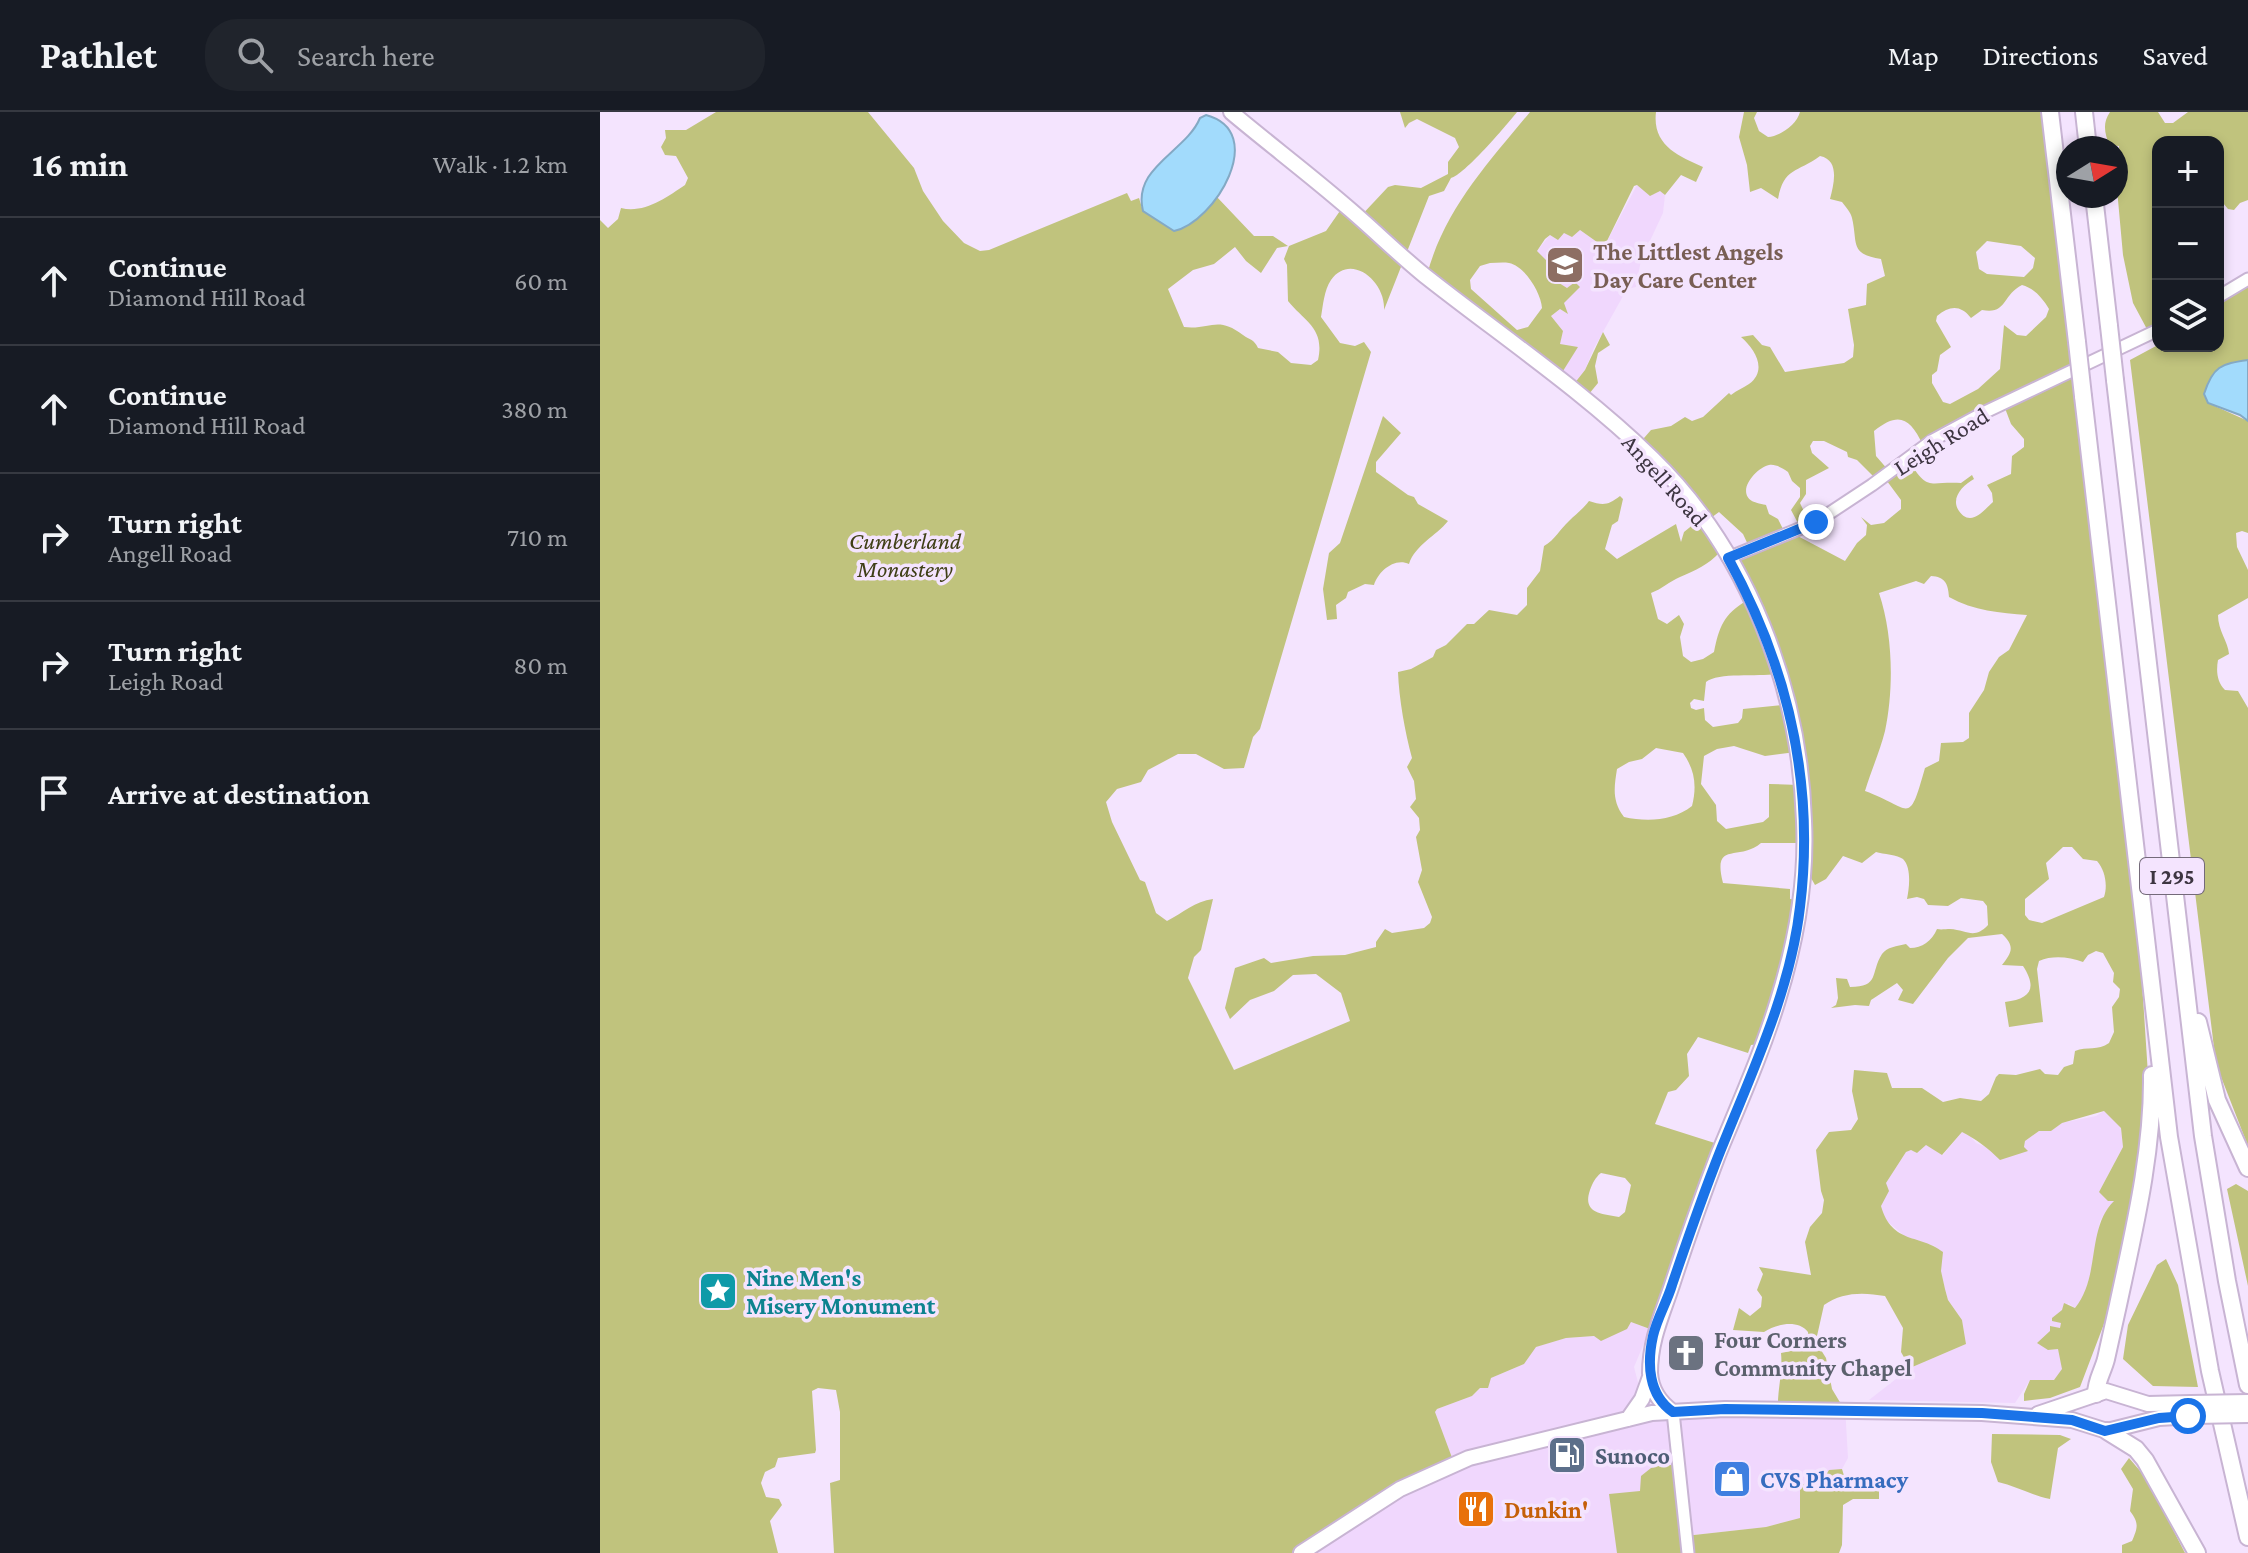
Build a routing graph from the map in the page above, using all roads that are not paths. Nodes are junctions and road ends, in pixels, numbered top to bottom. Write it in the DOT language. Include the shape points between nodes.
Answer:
graph roads {
  1 [pos="1231,112"];
  2 [pos="2050,112"];
  3 [pos="2084,112"];
  4 [pos="2087,136"];
  5 [pos="2095,208"];
  6 [pos="2248,279"];
  7 [pos="2224,293"];
  8 [pos="2152,333"];
  9 [pos="1728,558"];
  10 [pos="2175,901"];
  11 [pos="2151,989"];
  12 [pos="2248,1168"];
  13 [pos="1650,1377"];
  14 [pos="2248,1385"];
  15 [pos="2118,1393"];
  16 [pos="2095,1395"];
  17 [pos="2248,1402"];
  18 [pos="2193,1409"];
  19 [pos="1673,1412"];
  20 [pos="2248,1415"];
  21 [pos="2030,1417"];
  22 [pos="1628,1419"];
  23 [pos="2107,1429"];
  24 [pos="2248,1537"];
  25 [pos="1301,1553"];
  26 [pos="1688,1553"];
  27 [pos="2197,1553"];
  1 -- 9 [label="main road, Angell Road" via="1415,267 1611,421 1677,486"];
  2 -- 11 [label="highway, I 295, bridge"];
  3 -- 4 [label="highway"];
  5 -- 10 [label="highway, I 295, bridge"];
  6 -- 7 [label="street"];
  8 -- 9 [label="street, Leigh Road" via="1933,440 1816,522"];
  9 -- 13 [label="main road, Angell Road" via="1767,636 1796,741 1805,824 1800,910 1771,1023 1653,1336"];
  10 -- 12 [label="highway" via="2212,1081"];
  10 -- 14 [label="highway, I 295" via="2212,1194"];
  11 -- 16 [label="highway" via="2148,1146"];
  11 -- 24 [label="highway, I 295" via="2188,1254"];
  13 -- 19 [label="main road" via="1656,1395"];
  13 -- 22 [label="main road"];
  15 -- 16 [label="main road"];
  15 -- 18 [label="main road" via="2148,1404"];
  15 -- 23 [label="main road" via="2126,1402 2125,1421"];
  16 -- 21 [label="main road"];
  16 -- 23 [label="main road" via="2087,1412 2091,1422"];
  17 -- 18 [label="main road, bridge"];
  18 -- 20 [label="main road, bridge"];
  18 -- 23 [label="main road"];
  19 -- 21 [label="main road" via="1787,1409"];
  19 -- 22 [label="main road"];
  19 -- 26 [label="street"];
  21 -- 23 [label="main road"];
  22 -- 25 [label="main road" via="1518,1444 1437,1471"];
  23 -- 27 [label="highway" via="2145,1460"];
}
